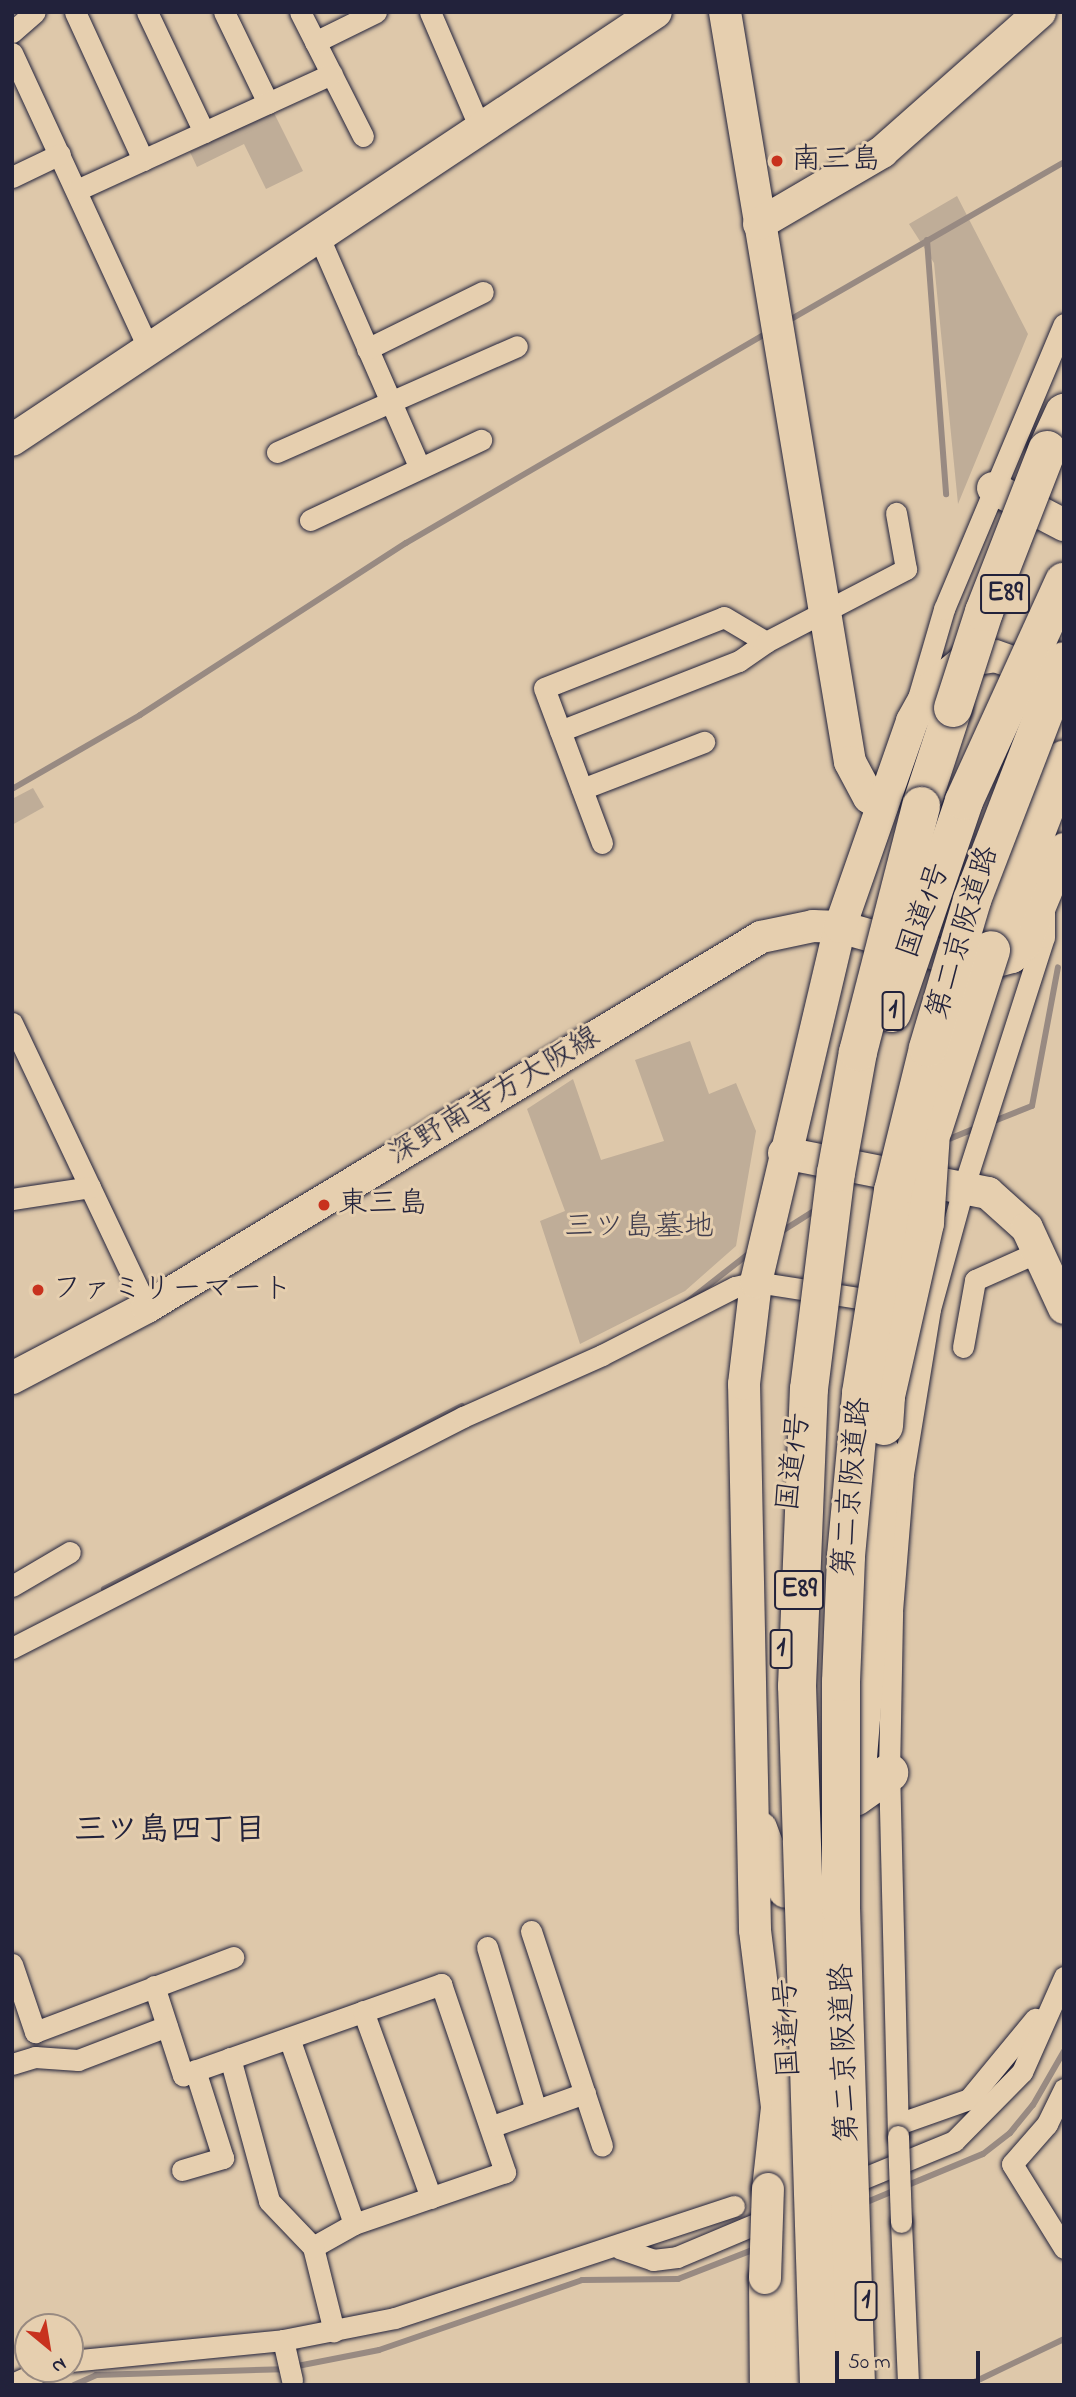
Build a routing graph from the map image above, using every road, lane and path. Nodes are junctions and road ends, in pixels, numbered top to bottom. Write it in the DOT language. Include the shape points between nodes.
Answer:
graph roads {
  1 [pos="35,12"];
  2 [pos="75,12"];
  3 [pos="147,12"];
  4 [pos="224,12"];
  5 [pos="300,12"];
  6 [pos="376,12"];
  7 [pos="430,12"];
  8 [pos="656,12"];
  9 [pos="725,12"];
  10 [pos="1040,12"];
  11 [pos="12,32"];
  12 [pos="315,42"];
  13 [pos="12,53"];
  14 [pos="332,74"];
  15 [pos="22,98"];
  16 [pos="268,103"];
  17 [pos="480,128"];
  18 [pos="204,132"];
  19 [pos="363,136"];
  20 [pos="60,154"];
  21 [pos="143,160"];
  22 [pos="12,177"];
  23 [pos="77,190"];
  24 [pos="759,224"];
  25 [pos="318,235"];
  26 [pos="482,292"];
  27 [pos="1064,324"];
  28 [pos="517,346"];
  29 [pos="367,349"];
  30 [pos="149,350"];
  31 [pos="390,402"];
  32 [pos="1064,413"];
  33 [pos="12,440"];
  34 [pos="481,440"];
  35 [pos="277,452"];
  36 [pos="420,468"];
  37 [pos="1064,483"];
  38 [pos="993,488"];
  39 [pos="896,513"];
  40 [pos="310,520"];
  41 [pos="1064,525"];
  42 [pos="1064,582"];
  43 [pos="823,609"];
  44 [pos="766,642"];
  45 [pos="1064,647"];
  46 [pos="1064,661"];
  47 [pos="1064,681"];
  48 [pos="953,708"];
  49 [pos="912,720"];
  50 [pos="560,731"];
  51 [pos="704,742"];
  52 [pos="1064,760"];
  53 [pos="582,789"];
  54 [pos="882,807"];
  55 [pos="602,843"];
  56 [pos="1064,849"];
  57 [pos="1044,898"];
  58 [pos="840,927"];
  59 [pos="12,1023"];
  60 [pos="784,1153"];
  61 [pos="858,1168"];
  62 [pos="928,1182"];
  63 [pos="90,1186"];
  64 [pos="12,1199"];
  65 [pos="1038,1252"];
  66 [pos="756,1282"];
  67 [pos="823,1293"];
  68 [pos="147,1307"];
  69 [pos="918,1308"];
  70 [pos="1064,1308"];
  71 [pos="964,1347"];
  72 [pos="12,1378"];
  73 [pos="70,1552"];
  74 [pos="846,1556"];
  75 [pos="12,1586"];
  76 [pos="12,1648"];
  77 [pos="889,1773"];
  78 [pos="855,1797"];
  79 [pos="753,1807"];
  80 [pos="785,1892"];
  81 [pos="531,1931"];
  82 [pos="487,1947"];
  83 [pos="233,1957"];
  84 [pos="12,1964"];
  85 [pos="1064,1975"];
  86 [pos="154,1986"];
  87 [pos="363,2011"];
  88 [pos="167,2026"];
  89 [pos="289,2038"];
  90 [pos="230,2058"];
  91 [pos="12,2064"];
  92 [pos="195,2070"];
  93 [pos="1064,2089"];
  94 [pos="585,2093"];
  95 [pos="536,2110"];
  96 [pos="490,2127"];
  97 [pos="898,2130"];
  98 [pos="602,2147"];
  99 [pos="182,2170"];
  100 [pos="862,2196"];
  101 [pos="431,2198"];
  102 [pos="734,2206"];
  103 [pos="787,2216"];
  104 [pos="355,2224"];
  105 [pos="313,2247"];
  106 [pos="619,2248"];
  107 [pos="1064,2248"];
  108 [pos="334,2331"];
  109 [pos="283,2340"];
  110 [pos="84,2360"];
  111 [pos="292,2380"];
  112 [pos="766,2385"];
  113 [pos="795,2385"];
  114 [pos="819,2385"];
  115 [pos="856,2385"];
  116 [pos="870,2385"];
  117 [pos="908,2385"];
  1 -- 11 [label="street"];
  2 -- 21 [label="street"];
  3 -- 18 [label="street"];
  4 -- 16 [label="street"];
  5 -- 12 [label="street"];
  6 -- 12 [label="street"];
  7 -- 17 [label="street"];
  8 -- 17 [label="street"];
  9 -- 24 [label="street"];
  10 -- 24 [label="street" via="882,152"];
  12 -- 14 [label="street"];
  13 -- 15 [label="street"];
  14 -- 16 [label="street"];
  14 -- 19 [label="street"];
  15 -- 20 [label="street"];
  16 -- 18 [label="street"];
  17 -- 25 [label="street"];
  18 -- 21 [label="street"];
  20 -- 22 [label="street"];
  20 -- 23 [label="street"];
  21 -- 23 [label="street"];
  23 -- 30 [label="street"];
  24 -- 43 [label="street"];
  25 -- 29 [label="street"];
  25 -- 30 [label="street"];
  26 -- 29 [label="street"];
  27 -- 38 [label="street"];
  28 -- 31 [label="street"];
  29 -- 31 [label="street"];
  30 -- 33 [label="street"];
  31 -- 35 [label="street"];
  31 -- 36 [label="street"];
  32 -- 48 [label="highway, bridge" via="984,612"];
  34 -- 36 [label="street"];
  36 -- 40 [label="street"];
  37 -- 48 [label="highway, E89, bridge" via="994,615"];
  38 -- 41 [label="street"];
  38 -- 49 [label="street" via="944,609"];
  39 -- 43 [label="street" via="906,569"];
  42 -- 61 [label="highway, 国道1号 / 1, bridge" via="964,802 901,979"];
  43 -- 44 [label="street"];
  43 -- 54 [label="street" via="850,762 869,797"];
  44 -- 50 [label="street" via="739,661"];
  44 -- 50 [label="street" via="724,617 544,688"];
  45 -- 62 [label="highway, 国道1号 / 1, bridge" via="1013,758 968,890 938,1036"];
  46 -- 74 [label="highway, 第二京阪道路 / E89, bridge" via="972,900 912,1113 874,1294"];
  47 -- 49 [label="street" via="984,655 949,670 930,689"];
  48 -- 114 [label="highway, 第二京阪道路 / E89, bridge" via="889,918 858,1052 836,1173 810,1389 797,1686"];
  49 -- 54 [label="street"];
  50 -- 53 [label="street"];
  51 -- 53 [label="street"];
  52 -- 74 [label="highway, bridge" via="991,950 916,1183 887,1292"];
  53 -- 55 [label="street"];
  54 -- 58 [label="street"];
  56 -- 57 [label="street, 深野南寺方大阪線"];
  57 -- 58 [label="street, 深野南寺方大阪線" via="1024,945 999,964 978,966"];
  57 -- 62 [label="street" via="1044,937"];
  58 -- 60 [label="street"];
  58 -- 68 [label="street, 深野南寺方大阪線" via="813,926 761,937"];
  59 -- 63 [label="street"];
  60 -- 61 [label="street"];
  60 -- 66 [label="street"];
  61 -- 62 [label="street"];
  61 -- 67 [label="highway, 国道1号 / 1, bridge"];
  62 -- 65 [label="street" via="988,1193 1020,1217"];
  62 -- 69 [label="highway, 国道1号 / 1, bridge"];
  63 -- 64 [label="street"];
  63 -- 68 [label="street"];
  65 -- 70 [label="street"];
  65 -- 71 [label="street" via="975,1280"];
  66 -- 67 [label="street"];
  66 -- 76 [label="street" via="735,1287 602,1355 463,1418"];
  66 -- 79 [label="street" via="744,1384"];
  67 -- 69 [label="street"];
  67 -- 80 [label="highway, 国道1号 / 1, bridge" via="791,1462 780,1662"];
  68 -- 72 [label="street, 深野南寺方大阪線"];
  69 -- 77 [label="street" via="895,1569"];
  69 -- 78 [label="highway, 国道1号 / 1, bridge" via="886,1396"];
  73 -- 75 [label="street"];
  74 -- 115 [label="highway, 第二京阪道路 / E89, bridge" via="841,1909"];
  77 -- 78 [label="highway"];
  77 -- 97 [label="street"];
  78 -- 100 [label="highway, 国道1号 / 1"];
  79 -- 80 [label="street"];
  79 -- 103 [label="street" via="757,1969 772,2043"];
  80 -- 103 [label="highway, 国道1号 / 1"];
  81 -- 94 [label="street"];
  82 -- 95 [label="street"];
  83 -- 86 [label="street"];
  84 -- 86 [label="street" via="35,2032"];
  85 -- 97 [label="street" via="1028,2029 969,2099"];
  85 -- 100 [label="street" via="1022,2072 954,2141"];
  86 -- 88 [label="street"];
  87 -- 89 [label="street"];
  87 -- 96 [label="street" via="441,1984"];
  87 -- 101 [label="street"];
  88 -- 91 [label="street" via="78,2060 35,2057"];
  88 -- 92 [label="street" via="183,2074"];
  89 -- 90 [label="street"];
  89 -- 104 [label="street"];
  90 -- 92 [label="street"];
  90 -- 105 [label="street" via="269,2201"];
  92 -- 99 [label="street" via="223,2158"];
  93 -- 107 [label="street" via="1047,2124 1012,2164"];
  94 -- 95 [label="street"];
  94 -- 98 [label="street"];
  95 -- 96 [label="street"];
  96 -- 101 [label="street" via="505,2172"];
  97 -- 117 [label="street, bridge"];
  100 -- 103 [label="street"];
  100 -- 116 [label="highway, 国道1号 / 1"];
  101 -- 104 [label="street"];
  102 -- 106 [label="street"];
  103 -- 106 [label="street" via="677,2257 653,2260"];
  103 -- 112 [label="street, bridge" via="765,2278"];
  103 -- 113 [label="highway, 国道1号 / 1"];
  104 -- 105 [label="street"];
  105 -- 108 [label="street"];
  106 -- 108 [label="street" via="395,2318"];
  108 -- 109 [label="street"];
  109 -- 110 [label="street"];
  109 -- 111 [label="street"];
}
